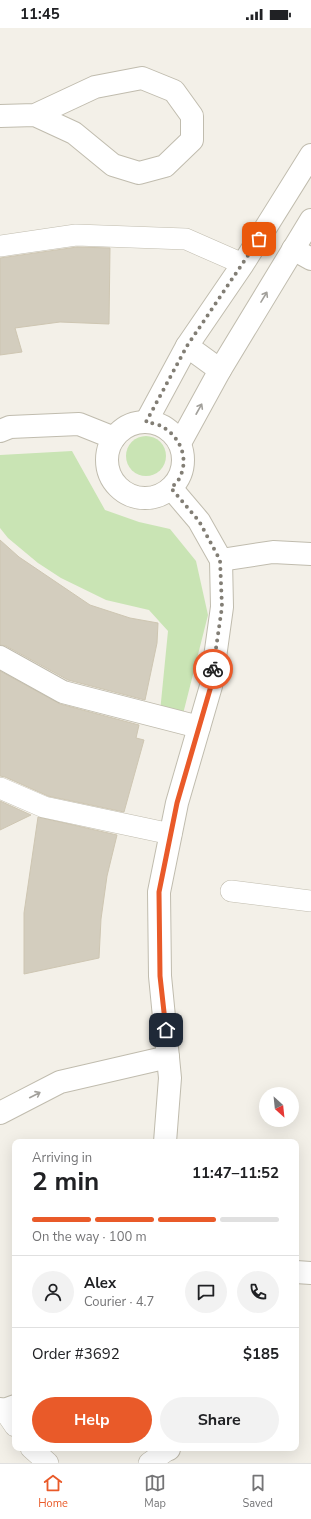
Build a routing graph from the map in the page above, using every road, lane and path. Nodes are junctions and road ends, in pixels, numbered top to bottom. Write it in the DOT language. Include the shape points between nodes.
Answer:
graph roads {
  1 [pos="35,115"];
  2 [pos="0,116"];
  3 [pos="311,155"];
  4 [pos="283,202"];
  5 [pos="311,220"];
  6 [pos="0,246"];
  7 [pos="302,254"];
  8 [pos="243,264"];
  9 [pos="187,346"];
  10 [pos="220,370"];
  11 [pos="146,422"];
  12 [pos="0,431"];
  13 [pos="114,438"];
  14 [pos="180,443"];
  15 [pos="171,488"];
  16 [pos="311,554"];
  17 [pos="220,560"];
  18 [pos="0,656"];
  19 [pos="199,727"];
  20 [pos="0,788"];
  21 [pos="171,834"];
  22 [pos="231,891"];
  23 [pos="311,901"];
  24 [pos="168,1057"];
  25 [pos="0,1113"];
  26 [pos="165,1139"];
  27 [pos="299,1272"];
  28 [pos="311,1273"];
  29 [pos="35,1451"];
  30 [pos="164,1451"];
  31 [pos="48,1463"];
  32 [pos="149,1463"];
  1 -- 1 [label="street" via="95,87 142,78 174,91 192,116 192,140 165,166 139,173 113,165 74,133"];
  1 -- 2 [label="street"];
  3 -- 4 [label="street"];
  4 -- 5 [label="street"];
  4 -- 8 [label="street"];
  5 -- 7 [label="street"];
  6 -- 8 [label="street" via="76,235 186,239"];
  10 -- 7 [label="street, one-way"];
  8 -- 9 [label="street"];
  9 -- 10 [label="street"];
  9 -- 11 [label="street"];
  14 -- 10 [label="street, one-way"];
  11 -- 13 [label="street" via="122,429"];
  11 -- 14 [label="street" via="160,425 171,432"];
  12 -- 13 [label="street" via="10,426 79,424"];
  13 -- 15 [label="street" via="107,453 107,469 114,484 126,494 142,499 157,497"];
  14 -- 15 [label="street" via="183,467 179,479"];
  15 -- 17 [label="street" via="199,521"];
  16 -- 17 [label="street" via="273,552"];
  17 -- 19 [label="street" via="222,607 211,686"];
  18 -- 19 [label="street" via="63,692"];
  19 -- 21 [label="street" via="177,803"];
  20 -- 21 [label="street" via="44,808"];
  21 -- 24 [label="street" via="159,892 160,976"];
  22 -- 23 [label="street"];
  25 -- 24 [label="street, one-way" via="60,1082"];
  24 -- 26 [label="street" via="170,1078"];
  27 -- 28 [label="street"];
  29 -- 31 [label="street"];
  30 -- 32 [label="street"];
}
